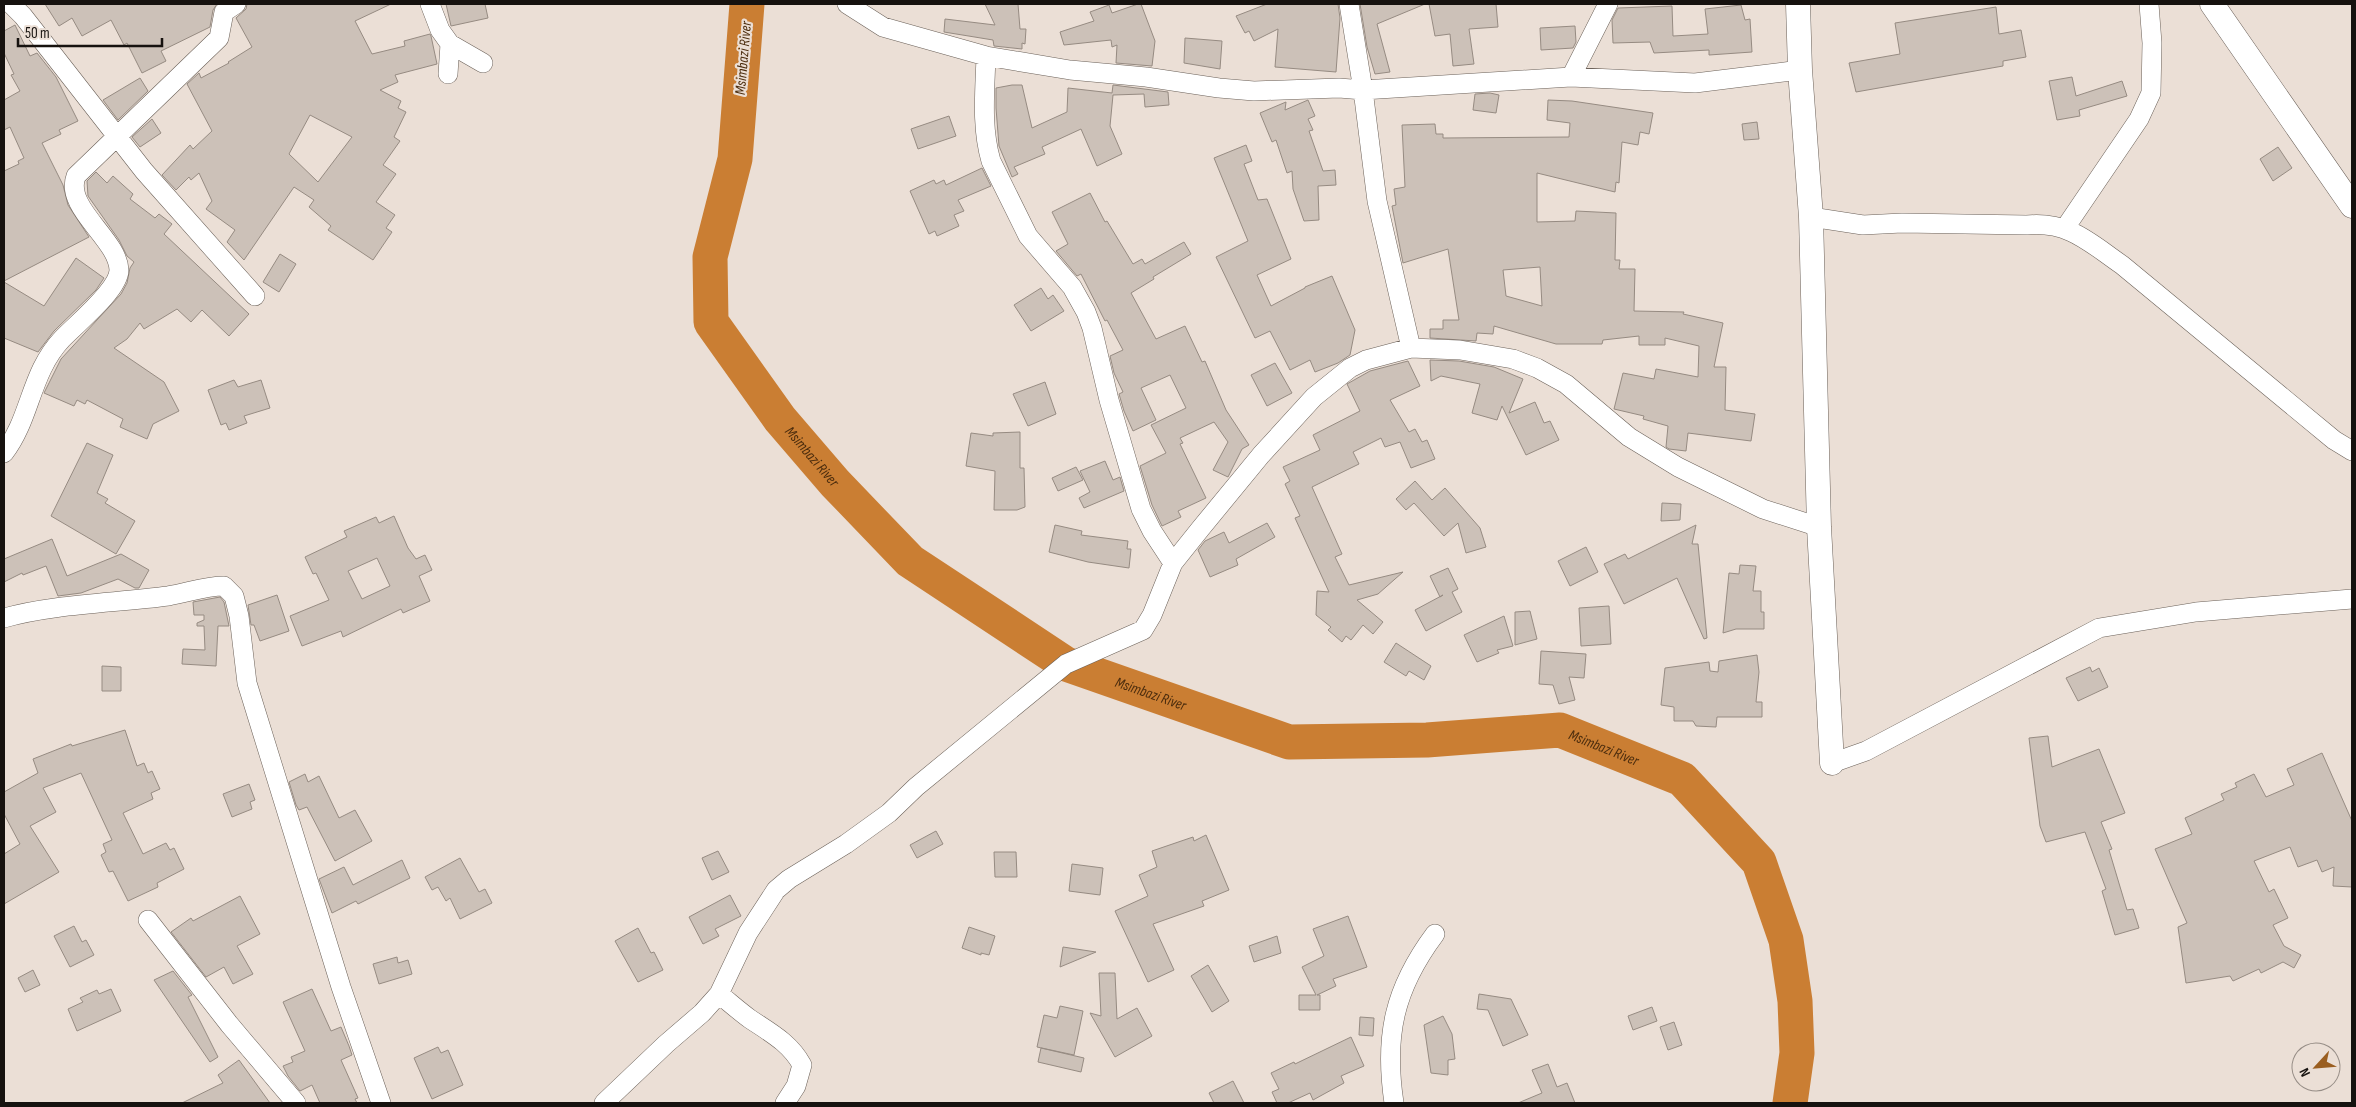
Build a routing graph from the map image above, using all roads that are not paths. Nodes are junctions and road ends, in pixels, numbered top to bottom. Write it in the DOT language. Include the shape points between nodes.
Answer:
graph roads {
  1 [pos="11,4"];
  2 [pos="236,4"];
  3 [pos="430,4"];
  4 [pos="847,4"];
  5 [pos="1348,4"];
  6 [pos="1608,4"];
  7 [pos="1798,4"];
  8 [pos="2148,4"];
  9 [pos="2212,4"];
  10 [pos="450,44"];
  11 [pos="986,56"];
  12 [pos="483,62"];
  13 [pos="1800,70"];
  14 [pos="448,74"];
  15 [pos="1571,77"];
  16 [pos="1363,90"];
  17 [pos="116,137"];
  18 [pos="2352,206"];
  19 [pos="1811,217"];
  20 [pos="2065,228"];
  21 [pos="254,296"];
  22 [pos="1412,348"];
  23 [pos="2352,451"];
  24 [pos="4,453"];
  25 [pos="1818,527"];
  26 [pos="1173,563"];
  27 [pos="2352,599"];
  28 [pos="4,618"];
  29 [pos="1832,763"];
  30 [pos="148,920"];
  31 [pos="1435,934"];
  32 [pos="719,994"];
  33 [pos="296,1103"];
  34 [pos="381,1103"];
  35 [pos="604,1103"];
  36 [pos="785,1103"];
  37 [pos="1394,1103"];
  1 -- 17 [label="street"];
  2 -- 17 [label="street" via="224,12 219,38"];
  3 -- 10 [label="street" via="440,30"];
  4 -- 11 [label="street" via="883,27"];
  5 -- 16 [label="street"];
  6 -- 15 [label="street"];
  7 -- 13 [label="street"];
  8 -- 20 [label="street" via="2152,42 2151,93 2139,119"];
  9 -- 18 [label="street"];
  10 -- 12 [label="street"];
  10 -- 14 [label="street"];
  11 -- 16 [label="street" via="1219,88 1254,91"];
  11 -- 26 [label="street" via="985,114 991,161 1028,236 1072,287 1086,312 1141,509"];
  13 -- 15 [label="street" via="1695,83"];
  13 -- 19 [label="street"];
  15 -- 16 [label="street"];
  16 -- 22 [label="street" via="1377,201"];
  17 -- 21 [label="street"];
  17 -- 24 [label="street" via="76,176 73,184 85,212 111,248 119,275 45,361 16,438"];
  19 -- 20 [label="street" via="1863,225 2046,223"];
  19 -- 25 [label="street"];
  20 -- 23 [label="street" via="2122,265 2319,428"];
  22 -- 25 [label="street" via="1460,350 1513,359 1537,368 1566,384 1629,437 1678,467 1763,509"];
  22 -- 26 [label="street" via="1358,364 1314,397 1261,455"];
  25 -- 29 [label="street"];
  26 -- 32 [label="street" via="1143,630 1066,664 916,787 889,814 776,890 748,933"];
  27 -- 29 [label="street" via="2196,612 2099,628 1873,748"];
  28 -- 34 [label="street" via="212,586 224,586 234,596 247,683"];
  30 -- 33 [label="street"];
  31 -- 37 [label="street" via="1420,955 1395,1012 1389,1044"];
  32 -- 35 [label="street" via="702,1014"];
  32 -- 36 [label="street" via="796,1054 802,1066 796,1086"];
}
